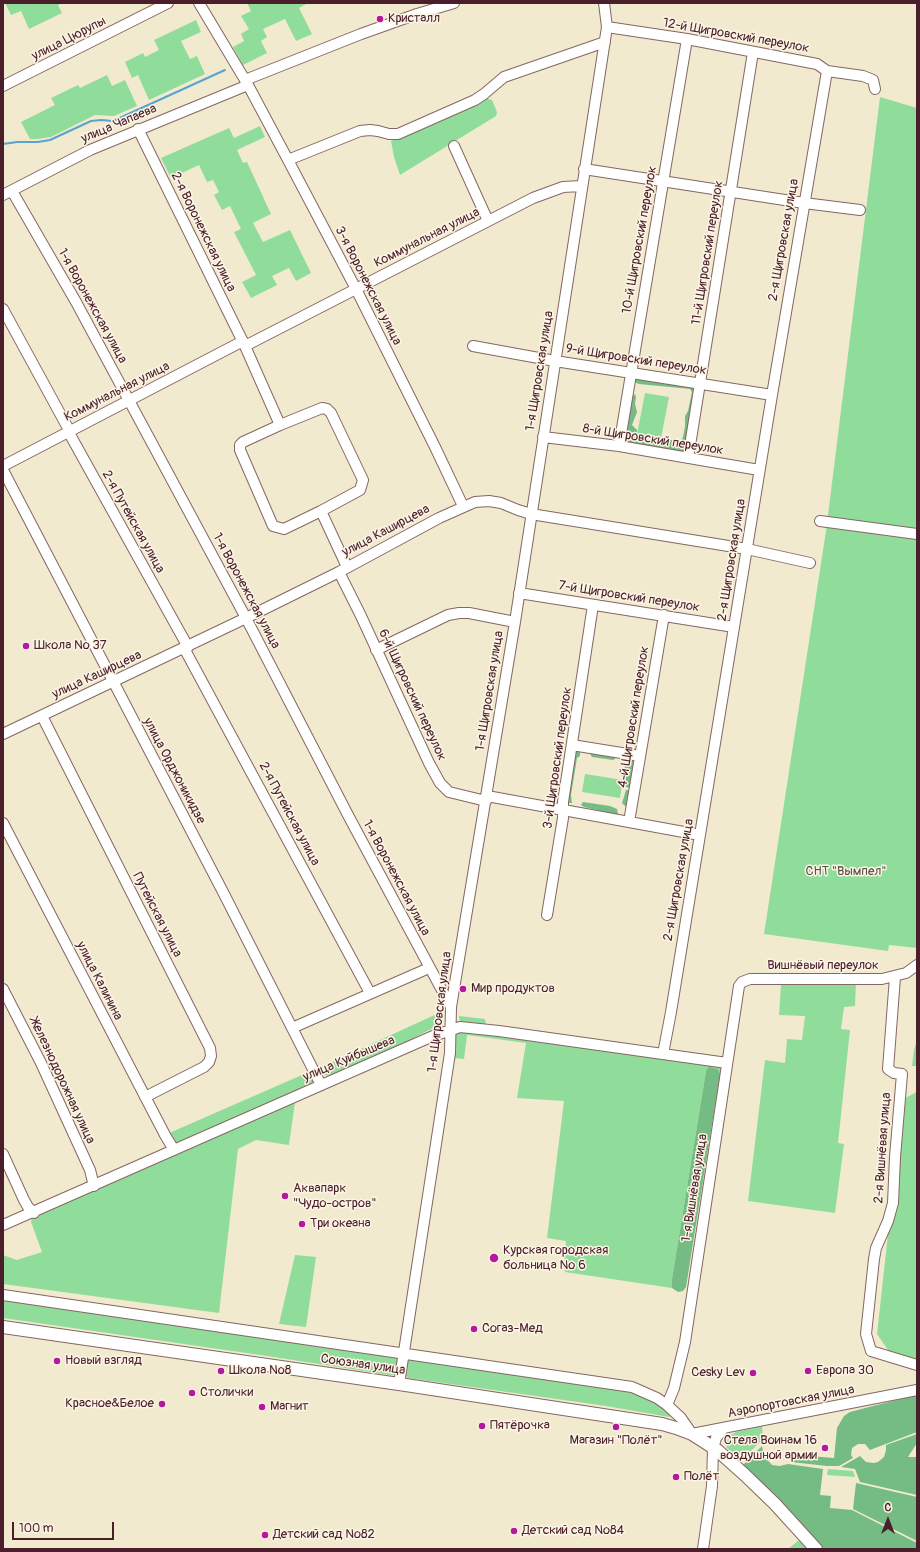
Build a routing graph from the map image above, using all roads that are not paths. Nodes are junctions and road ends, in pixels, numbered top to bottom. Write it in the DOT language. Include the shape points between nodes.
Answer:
graph roads {
  1 [pos="168,3"];
  2 [pos="198,3"];
  3 [pos="454,3"];
  4 [pos="604,3"];
  5 [pos="607,28"];
  6 [pos="686,39"];
  7 [pos="605,42"];
  8 [pos="753,52"];
  9 [pos="827,70"];
  10 [pos="246,82"];
  11 [pos="3,86"];
  12 [pos="875,89"];
  13 [pos="138,129"];
  14 [pos="454,146"];
  15 [pos="288,160"];
  16 [pos="584,169"];
  17 [pos="663,181"];
  18 [pos="582,186"];
  19 [pos="731,192"];
  20 [pos="7,193"];
  21 [pos="804,203"];
  22 [pos="860,210"];
  23 [pos="488,221"];
  24 [pos="356,289"];
  25 [pos="3,309"];
  26 [pos="244,344"];
  27 [pos="473,346"];
  28 [pos="555,361"];
  29 [pos="631,372"];
  30 [pos="700,383"];
  31 [pos="772,395"];
  32 [pos="129,401"];
  33 [pos="280,425"];
  34 [pos="69,430"];
  35 [pos="543,437"];
  36 [pos="619,446"];
  37 [pos="688,458"];
  38 [pos="3,466"];
  39 [pos="3,470"];
  40 [pos="759,470"];
  41 [pos="463,506"];
  42 [pos="321,511"];
  43 [pos="531,514"];
  44 [pos="820,521"];
  45 [pos="917,534"];
  46 [pos="747,549"];
  47 [pos="810,563"];
  48 [pos="343,570"];
  49 [pos="519,593"];
  50 [pos="593,605"];
  51 [pos="664,615"];
  52 [pos="246,618"];
  53 [pos="515,622"];
  54 [pos="734,627"];
  55 [pos="186,647"];
  56 [pos="376,650"];
  57 [pos="113,682"];
  58 [pos="42,716"];
  59 [pos="3,734"];
  60 [pos="572,745"];
  61 [pos="640,756"];
  62 [pos="486,798"];
  63 [pos="563,809"];
  64 [pos="629,822"];
  65 [pos="3,823"];
  66 [pos="700,836"];
  67 [pos="547,915"];
  68 [pos="917,965"];
  69 [pos="429,968"];
  70 [pos="895,977"];
  71 [pos="750,979"];
  72 [pos="3,989"];
  73 [pos="370,993"];
  74 [pos="451,1006"];
  75 [pos="292,1028"];
  76 [pos="450,1029"];
  77 [pos="663,1054"];
  78 [pos="727,1064"];
  79 [pos="321,1085"];
  80 [pos="145,1097"];
  81 [pos="174,1150"];
  82 [pos="3,1156"];
  83 [pos="94,1186"];
  84 [pos="34,1213"];
  85 [pos="3,1225"];
  86 [pos="3,1295"];
  87 [pos="3,1327"];
  88 [pos="403,1353"];
  89 [pos="917,1365"];
  90 [pos="399,1384"];
  91 [pos="917,1390"];
  92 [pos="667,1406"];
  93 [pos="724,1428"];
  94 [pos="692,1434"];
  95 [pos="713,1448"];
  96 [pos="703,1549"];
  97 [pos="816,1549"];
  1 -- 11 [label="street, улица Цюрупы"];
  2 -- 10 [label="street, 3-я Воронежская улица"];
  3 -- 10 [label="street, улица Чапаева" via="361,34"];
  4 -- 5 [label="street, 1-я Щигровская улица"];
  5 -- 6 [label="street, 12-й Щигровский переулок"];
  5 -- 7 [label="street, 1-я Щигровская улица"];
  6 -- 8 [label="street, 12-й Щигровский переулок"];
  6 -- 17 [label="street, 10-й Щигровский переулок"];
  7 -- 15 [label="street" via="504,77 474,100 398,134 374,130 360,131"];
  7 -- 16 [label="street, 1-я Щигровская улица"];
  8 -- 9 [label="street, 12-й Щигровский переулок" via="817,64"];
  8 -- 19 [label="street, 11-й Щигровский переулок"];
  9 -- 12 [label="street, 12-й Щигровский переулок" via="863,76 873,80"];
  9 -- 21 [label="street, 2-я Щигровская улица"];
  10 -- 13 [label="street, улица Чапаева"];
  10 -- 15 [label="street, 3-я Воронежская улица"];
  13 -- 20 [label="street, улица Чапаева" via="90,150"];
  13 -- 26 [label="street, 2-я Воронежская улица"];
  14 -- 23 [label="street"];
  15 -- 24 [label="street, 3-я Воронежская улица"];
  16 -- 17 [label="street"];
  16 -- 18 [label="street, 1-я Щигровская улица"];
  17 -- 19 [label="street"];
  17 -- 29 [label="street, 10-й Щигровский переулок"];
  18 -- 23 [label="street, Коммунальная улица" via="551,191"];
  18 -- 28 [label="street, 1-я Щигровская улица"];
  19 -- 21 [label="street"];
  19 -- 30 [label="street, 11-й Щигровский переулок"];
  20 -- 32 [label="street, 1-я Воронежская улица" via="76,302"];
  21 -- 22 [label="street"];
  21 -- 31 [label="street, 2-я Щигровская улица"];
  23 -- 24 [label="street, Коммунальная улица"];
  24 -- 26 [label="street, Коммунальная улица"];
  24 -- 41 [label="street, 3-я Воронежская улица"];
  25 -- 34 [label="street, 2-я Путейская улица"];
  26 -- 32 [label="street, Коммунальная улица"];
  26 -- 33 [label="street, 2-я Воронежская улица"];
  27 -- 28 [label="street, 9-й Щигровский переулок"];
  28 -- 29 [label="street, 9-й Щигровский переулок"];
  28 -- 35 [label="street, 1-я Щигровская улица"];
  29 -- 30 [label="street, 9-й Щигровский переулок"];
  29 -- 36 [label="street, 10-й Щигровский переулок"];
  30 -- 31 [label="street, 9-й Щигровский переулок"];
  30 -- 37 [label="street, 11-й Щигровский переулок"];
  31 -- 40 [label="street, 2-я Щигровская улица"];
  32 -- 34 [label="street, Коммунальная улица"];
  32 -- 52 [label="street, 1-я Воронежская улица"];
  33 -- 42 [label="street" via="240,445 274,526 284,529"];
  33 -- 42 [label="street" via="322,408 327,409 344,440 363,480 362,485 360,490"];
  34 -- 38 [label="street, Коммунальная улица"];
  34 -- 55 [label="street, 2-я Путейская улица"];
  35 -- 36 [label="street, 8-й Щигровский переулок"];
  35 -- 43 [label="street, 1-я Щигровская улица"];
  36 -- 37 [label="street, 8-й Щигровский переулок"];
  37 -- 40 [label="street, 8-й Щигровский переулок"];
  39 -- 57 [label="street, улица Орджоникидзе"];
  40 -- 46 [label="street, 2-я Щигровская улица"];
  41 -- 43 [label="street, улица Каширцева" via="489,501"];
  41 -- 48 [label="street, улица Каширцева"];
  42 -- 48 [label="street, 6-й Щигровский переулок"];
  43 -- 46 [label="street, улица Каширцева"];
  43 -- 49 [label="street, 1-я Щигровская улица"];
  44 -- 45 [label="street"];
  46 -- 47 [label="street, улица Каширцева"];
  46 -- 54 [label="street, 2-я Щигровская улица"];
  48 -- 52 [label="street, улица Каширцева"];
  48 -- 56 [label="street, 6-й Щигровский переулок"];
  49 -- 50 [label="street, 7-й Щигровский переулок"];
  49 -- 53 [label="street, 1-я Щигровская улица"];
  50 -- 51 [label="street, 7-й Щигровский переулок"];
  50 -- 60 [label="street, 3-й Щигровский переулок"];
  51 -- 54 [label="street, 7-й Щигровский переулок"];
  51 -- 61 [label="street, 4-й Щигровский переулок"];
  52 -- 55 [label="street, улица Каширцева"];
  52 -- 69 [label="street, 1-я Воронежская улица"];
  53 -- 56 [label="street" via="469,613 448,615"];
  53 -- 62 [label="street, 1-я Щигровская улица"];
  54 -- 66 [label="street, 2-я Щигровская улица"];
  55 -- 57 [label="street, улица Каширцева"];
  55 -- 73 [label="street, 2-я Путейская улица"];
  56 -- 62 [label="street, 6-й Щигровский переулок" via="440,784 449,792"];
  57 -- 58 [label="street, улица Каширцева"];
  57 -- 75 [label="street, улица Орджоникидзе"];
  58 -- 59 [label="street, улица Каширцева"];
  58 -- 80 [label="street, Путейская улица" via="210,1048 211,1056 204,1067"];
  60 -- 61 [label="street"];
  60 -- 63 [label="street, 3-й Щигровский переулок"];
  61 -- 64 [label="street, 4-й Щигровский переулок"];
  62 -- 63 [label="street, 6-й Щигровский переулок"];
  62 -- 74 [label="street, 1-я Щигровская улица"];
  63 -- 64 [label="street, 6-й Щигровский переулок"];
  63 -- 67 [label="street, 3-й Щигровский переулок"];
  64 -- 66 [label="street, 6-й Щигровский переулок"];
  65 -- 80 [label="street, улица Калинина"];
  66 -- 77 [label="street, 2-я Щигровская улица"];
  68 -- 70 [label="street"];
  69 -- 73 [label="street"];
  69 -- 74 [label="street, 1-я Воронежская улица"];
  70 -- 71 [label="street, Вишнёвый переулок"];
  70 -- 89 [label="street, 2-я Вишнёвая улица" via="888,1069 902,1074 894,1196 888,1221 876,1248 866,1334 871,1351"];
  71 -- 78 [label="street, 1-я Вишнёвая улица" via="739,986"];
  72 -- 83 [label="street, Железнодорожная улица" via="44,1070 90,1170"];
  73 -- 75 [label="street"];
  74 -- 76 [label="street, 1-я Щигровская улица"];
  75 -- 79 [label="street, улица Орджоникидзе"];
  76 -- 77 [label="street, улица Куйбышева" via="465,1026"];
  76 -- 79 [label="street, улица Куйбышева"];
  76 -- 88 [label="street, 1-я Щигровская улица" via="450,1053"];
  77 -- 78 [label="street, улица Куйбышева"];
  78 -- 92 [label="street, 1-я Вишнёвая улица" via="686,1339"];
  79 -- 81 [label="street, улица Куйбышева"];
  80 -- 81 [label="street, улица Калинина"];
  81 -- 83 [label="street, улица Куйбышева"];
  82 -- 84 [label="street" via="24,1200"];
  83 -- 84 [label="street, улица Куйбышева"];
  84 -- 85 [label="street, улица Куйбышева"];
  86 -- 88 [label="street"];
  87 -- 90 [label="main road, Союзная улица"];
  88 -- 90 [label="street, 1-я Щигровская улица"];
  88 -- 92 [label="street" via="632,1387 657,1398"];
  90 -- 94 [label="main road, Союзная улица" via="662,1424"];
  91 -- 93 [label="street, Аэропортовская улица"];
  92 -- 94 [label="street" via="681,1418"];
  93 -- 94 [label="street, Аэропортовская улица"];
  93 -- 95 [label="street" via="716,1438"];
  94 -- 95 [label="main road, Союзная улица"];
  95 -- 96 [label="street" via="710,1506"];
  95 -- 97 [label="main road, Союзная улица" via="775,1504"];
}
